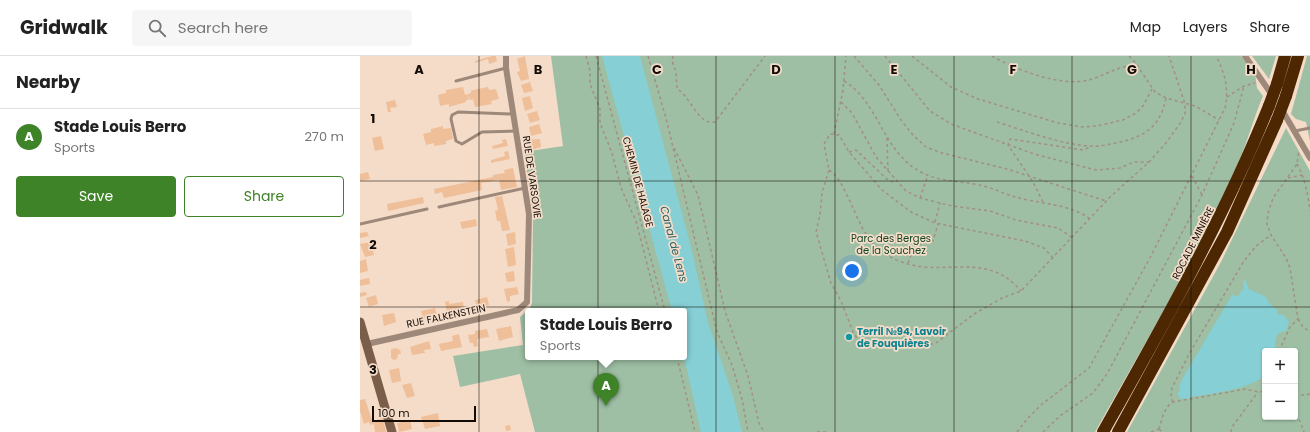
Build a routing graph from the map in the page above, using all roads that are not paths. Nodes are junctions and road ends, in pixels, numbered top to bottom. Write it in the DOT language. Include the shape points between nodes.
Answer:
graph roads {
  1 [pos="506,56"];
  2 [pos="1245,56"];
  3 [pos="1285,56"];
  4 [pos="1298,56"];
  5 [pos="506,68"];
  6 [pos="456,81"];
  7 [pos="513,114"];
  8 [pos="1310,128"];
  9 [pos="516,131"];
  10 [pos="1295,131"];
  11 [pos="1310,158"];
  12 [pos="525,188"];
  13 [pos="439,206"];
  14 [pos="427,209"];
  15 [pos="360,224"];
  16 [pos="527,302"];
  17 [pos="360,322"];
  18 [pos="367,344"];
  19 [pos="392,432"];
  20 [pos="1103,432"];
  21 [pos="1118,432"];
  1 -- 5 [label="street, RUE DE VARSOVIE"];
  2 -- 10 [label="street"];
  3 -- 20 [label="highway, ROCADE MINIÈRE, bridge" via="1277,84 1248,158 1217,223"];
  4 -- 21 [label="highway, bridge" via="1277,120 1227,232"];
  5 -- 6 [label="lane"];
  5 -- 7 [label="street, RUE DE VARSOVIE"];
  7 -- 9 [label="street, RUE DE VARSOVIE"];
  7 -- 9 [label="lane" via="458,112 452,114 451,119 456,141 462,144 482,132"];
  8 -- 10 [label="lane"];
  9 -- 12 [label="street, RUE DE VARSOVIE"];
  10 -- 11 [label="street"];
  12 -- 13 [label="lane"];
  12 -- 16 [label="street, RUE DE VARSOVIE" via="529,221"];
  14 -- 15 [label="lane"];
  16 -- 18 [label="street, RUE FALKENSTEIN" via="518,310"];
  17 -- 18 [label="street"];
  18 -- 19 [label="street"];
}
